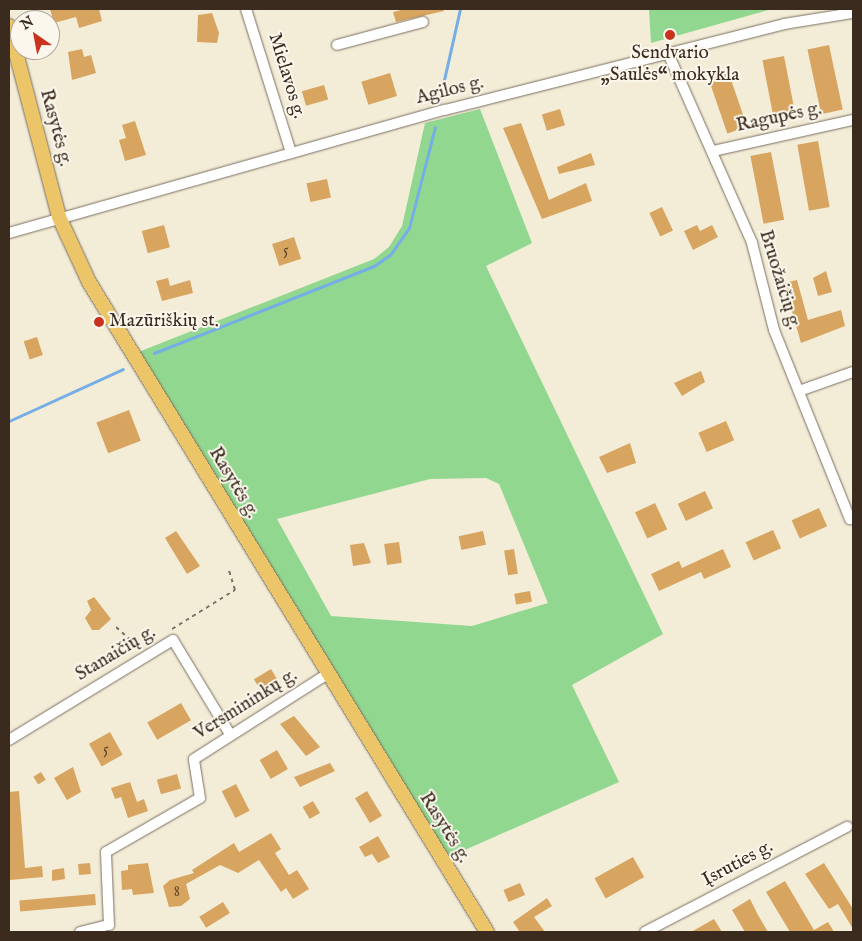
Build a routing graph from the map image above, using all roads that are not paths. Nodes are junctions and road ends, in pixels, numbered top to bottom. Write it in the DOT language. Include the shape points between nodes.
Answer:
graph roads {
  1 [pos="246,9"];
  2 [pos="853,14"];
  3 [pos="423,22"];
  4 [pos="9,26"];
  5 [pos="337,45"];
  6 [pos="668,53"];
  7 [pos="853,120"];
  8 [pos="713,151"];
  9 [pos="291,153"];
  10 [pos="60,217"];
  11 [pos="9,233"];
  12 [pos="853,372"];
  13 [pos="799,391"];
  14 [pos="850,519"];
  15 [pos="326,675"];
  16 [pos="230,734"];
  17 [pos="9,740"];
  18 [pos="847,827"];
  19 [pos="80,932"];
  20 [pos="487,932"];
  21 [pos="646,932"];
  1 -- 9 [label="street, Mielavos g."];
  2 -- 6 [label="street, Agilos g." via="784,24"];
  3 -- 5 [label="street"];
  4 -- 10 [label="main road, Rasytės g."];
  6 -- 8 [label="street, Bruožaičių g."];
  6 -- 9 [label="street, Agilos g."];
  7 -- 8 [label="street, Ragupės g."];
  8 -- 13 [label="street, Bruožaičių g." via="752,243 768,310"];
  9 -- 10 [label="street, Agilos g."];
  10 -- 11 [label="street, Agilos g."];
  10 -- 15 [label="main road, Rasytės g." via="89,282"];
  12 -- 13 [label="street"];
  13 -- 14 [label="street, Bruožaičių g."];
  15 -- 16 [label="street, Versmininkų g."];
  15 -- 20 [label="main road, Rasytės g."];
  16 -- 17 [label="street, Stanaičių g." via="173,640"];
  16 -- 19 [label="street, Versmininkų g." via="194,759 200,798 106,852 109,925"];
  18 -- 21 [label="street, Įsruties g."];
}
